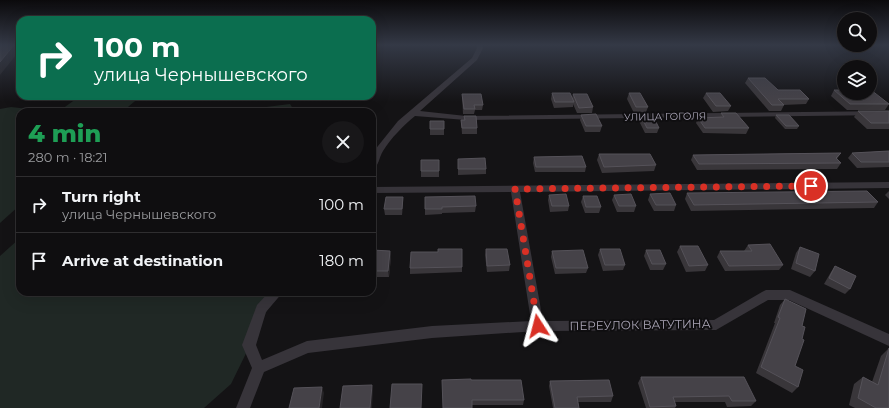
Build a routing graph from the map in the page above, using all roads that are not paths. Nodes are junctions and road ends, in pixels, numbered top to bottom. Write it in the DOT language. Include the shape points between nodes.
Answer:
graph roads {
  1 [pos="469,64"];
  2 [pos="413,113"];
  3 [pos="889,113"];
  4 [pos="376,156"];
  5 [pos="889,185"];
  6 [pos="515,189"];
  7 [pos="376,190"];
  8 [pos="273,296"];
  9 [pos="538,326"];
  10 [pos="889,340"];
  11 [pos="259,368"];
  12 [pos="243,408"];
  1 -- 2 [label="street"];
  2 -- 3 [label="street, УЛИЦА ГОГОЛЯ" via="466,118"];
  2 -- 4 [label="street" via="401,123"];
  5 -- 6 [label="street"];
  6 -- 7 [label="street"];
  6 -- 9 [label="street"];
  8 -- 11 [label="street" via="261,309 249,345"];
  9 -- 10 [label="street, ПЕРЕУЛОК ВАТУТИНА" via="716,324 766,295 790,295"];
  9 -- 11 [label="street, ПЕРЕУЛОК ВАТУТИНА" via="432,332 307,347"];
  11 -- 12 [label="street"];
}
